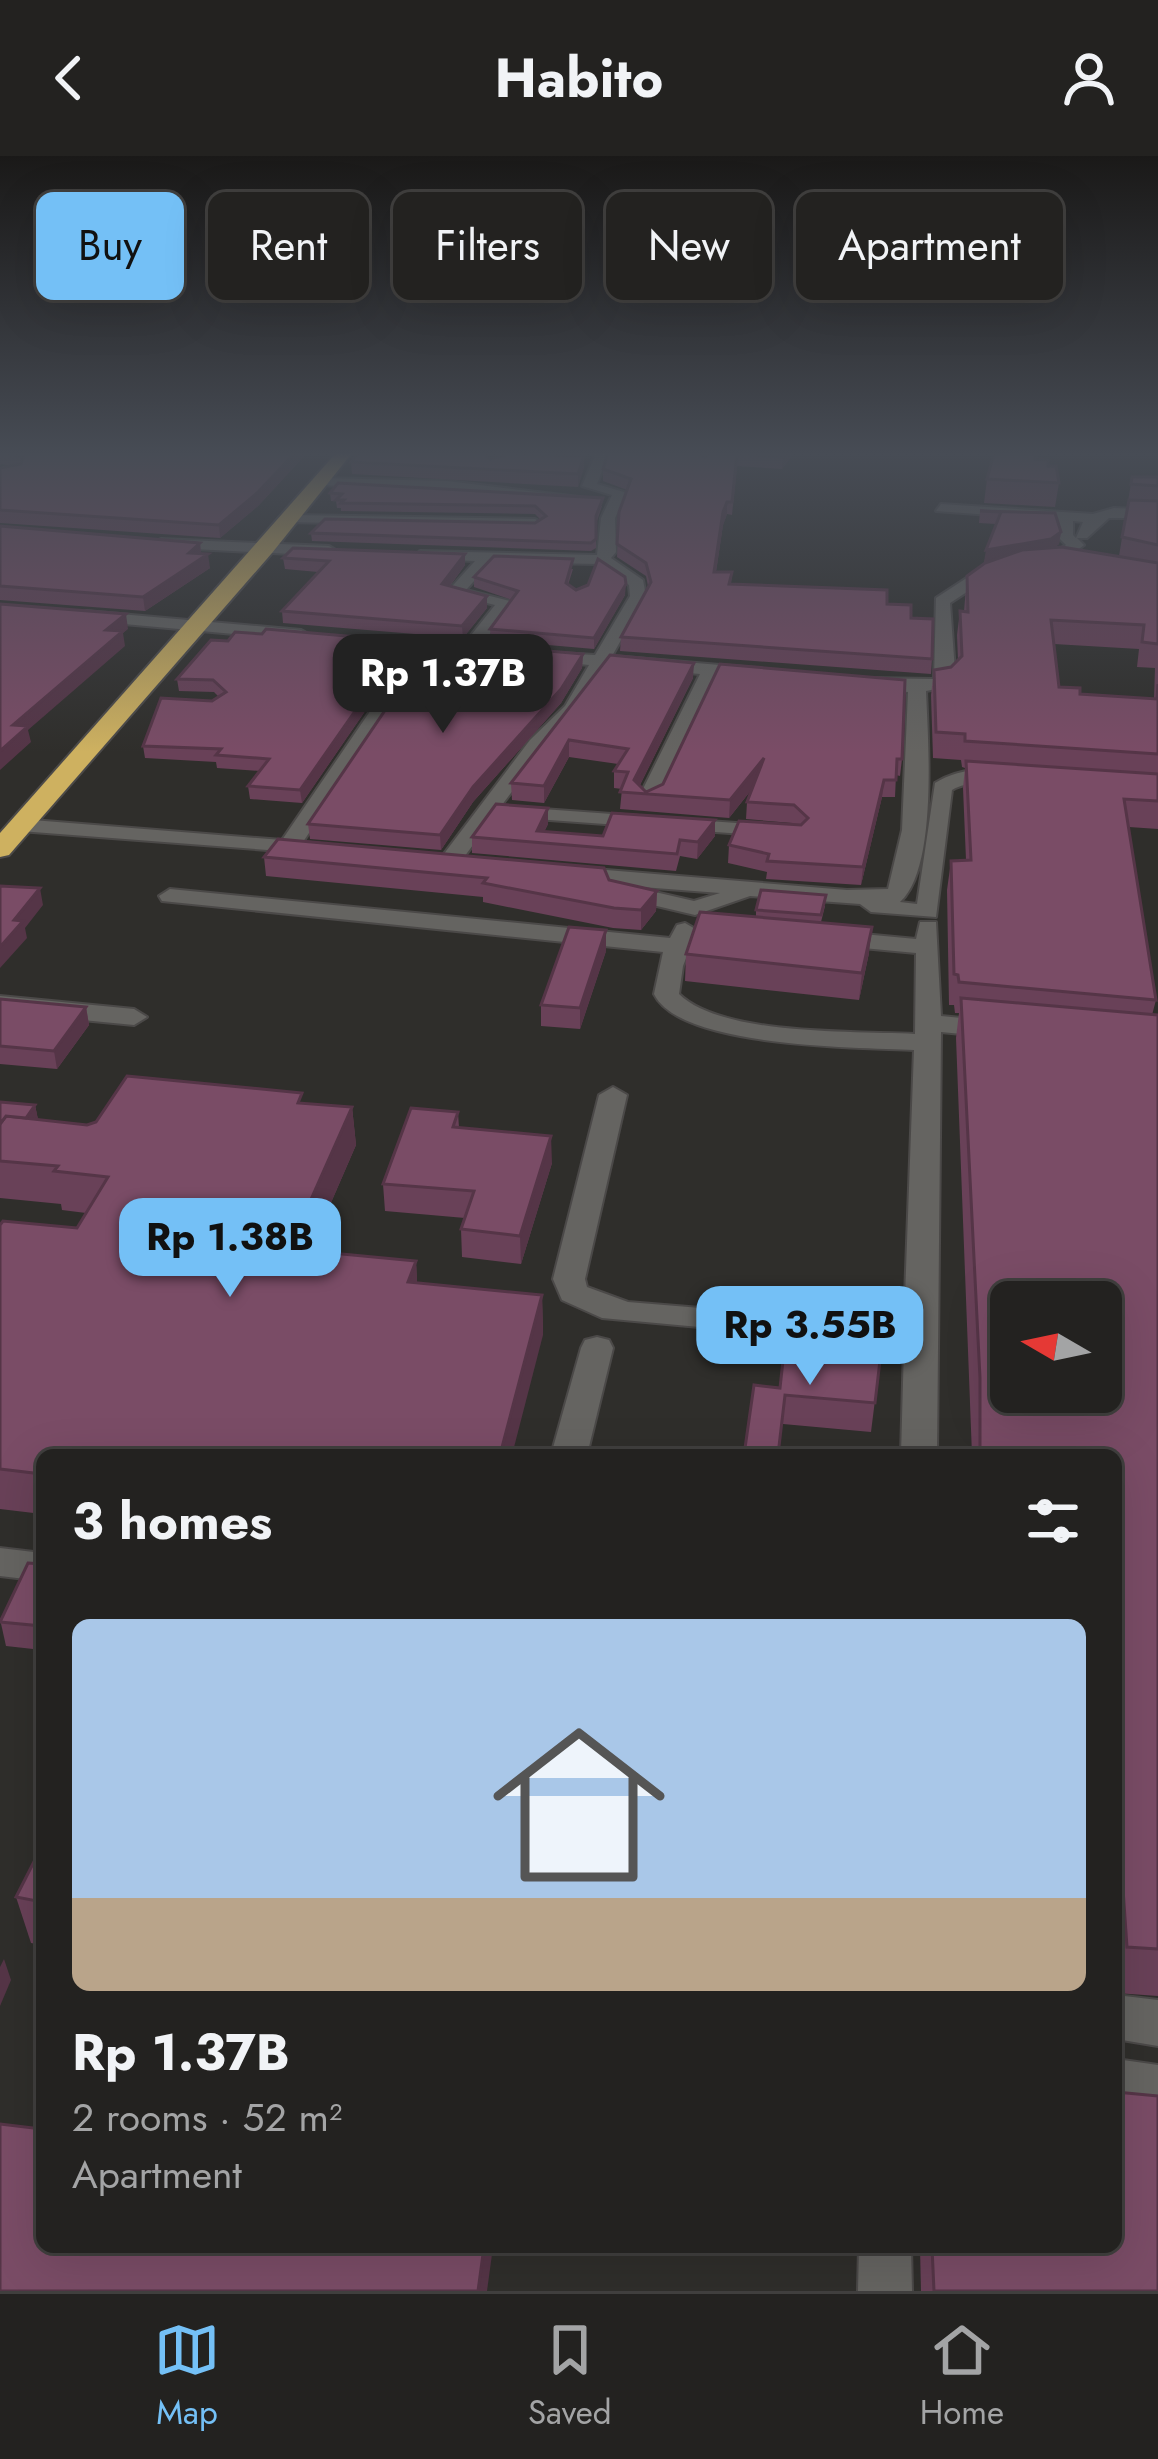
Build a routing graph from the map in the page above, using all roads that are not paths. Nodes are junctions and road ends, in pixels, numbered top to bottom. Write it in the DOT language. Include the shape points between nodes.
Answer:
graph roads {
  1 [pos="262,553"];
  2 [pos="607,553"];
  3 [pos="1065,553"];
  4 [pos="416,554"];
  5 [pos="488,556"];
  6 [pos="1056,559"];
  7 [pos="1088,565"];
  8 [pos="591,566"];
  9 [pos="59,614"];
  10 [pos="196,626"];
  11 [pos="310,636"];
  12 [pos="356,640"];
  13 [pos="424,646"];
  14 [pos="470,650"];
  15 [pos="492,652"];
  16 [pos="536,655"];
  17 [pos="602,661"];
  18 [pos="711,669"];
  19 [pos="782,676"];
  20 [pos="854,682"];
  21 [pos="917,687"];
  22 [pos="1040,781"];
  23 [pos="648,799"];
  24 [pos="484,809"];
  25 [pos="792,833"];
  26 [pos="8,836"];
  27 [pos="289,846"];
  28 [pos="335,851"];
  29 [pos="448,863"];
  30 [pos="535,871"];
  31 [pos="579,875"];
  32 [pos="170,896"];
  33 [pos="928,912"];
  34 [pos="692,926"];
  35 [pos="797,935"];
  36 [pos="928,947"];
  37 [pos="0,1004"];
  38 [pos="134,1017"];
  39 [pos="1020,1031"];
  40 [pos="928,1032"];
  41 [pos="613,1095"];
  42 [pos="920,1337"];
  43 [pos="597,1348"];
  44 [pos="571,1449"];
  45 [pos="919,1449"];
  46 [pos="0,1562"];
  47 [pos="36,1566"];
  48 [pos="1122,2018"];
  49 [pos="1158,2023"];
  50 [pos="1122,2084"];
  51 [pos="1158,2089"];
  52 [pos="885,2253"];
  53 [pos="886,2291"];
  1 -- 10 [label="highway"];
  2 -- 8 [label="street"];
  3 -- 6 [label="street"];
  4 -- 5 [label="street"];
  5 -- 8 [label="street"];
  5 -- 14 [label="street" via="454,593 506,602"];
  6 -- 7 [label="street"];
  6 -- 21 [label="street" via="1002,565 950,593 940,611 946,678"];
  8 -- 17 [label="street" via="624,571 639,587"];
  9 -- 10 [label="street"];
  10 -- 11 [label="street"];
  10 -- 26 [label="highway" via="142,701"];
  12 -- 13 [label="street"];
  13 -- 14 [label="street"];
  13 -- 27 [label="street"];
  14 -- 15 [label="street"];
  16 -- 17 [label="street"];
  17 -- 18 [label="street"];
  17 -- 24 [label="street" via="573,709"];
  18 -- 19 [label="street"];
  18 -- 23 [label="street"];
  20 -- 21 [label="street"];
  21 -- 31 [label="street" via="919,775 906,880 895,896"];
  22 -- 33 [label="street" via="947,780"];
  24 -- 25 [label="street"];
  24 -- 29 [label="street"];
  26 -- 27 [label="street"];
  27 -- 28 [label="street"];
  30 -- 31 [label="street"];
  31 -- 34 [label="street"];
  32 -- 34 [label="street"];
  33 -- 34 [label="street" via="776,894 718,898"];
  33 -- 36 [label="street"];
  34 -- 40 [label="street" via="665,988 683,1011 733,1026"];
  35 -- 36 [label="street"];
  36 -- 40 [label="street"];
  37 -- 38 [label="street"];
  39 -- 40 [label="street"];
  40 -- 42 [label="street"];
  41 -- 42 [label="street" via="569,1279 573,1293 628,1312"];
  42 -- 45 [label="street"];
  43 -- 44 [label="street"];
  46 -- 47 [label="street"];
  48 -- 49 [label="street"];
  50 -- 51 [label="street"];
  52 -- 53 [label="street"];
}
